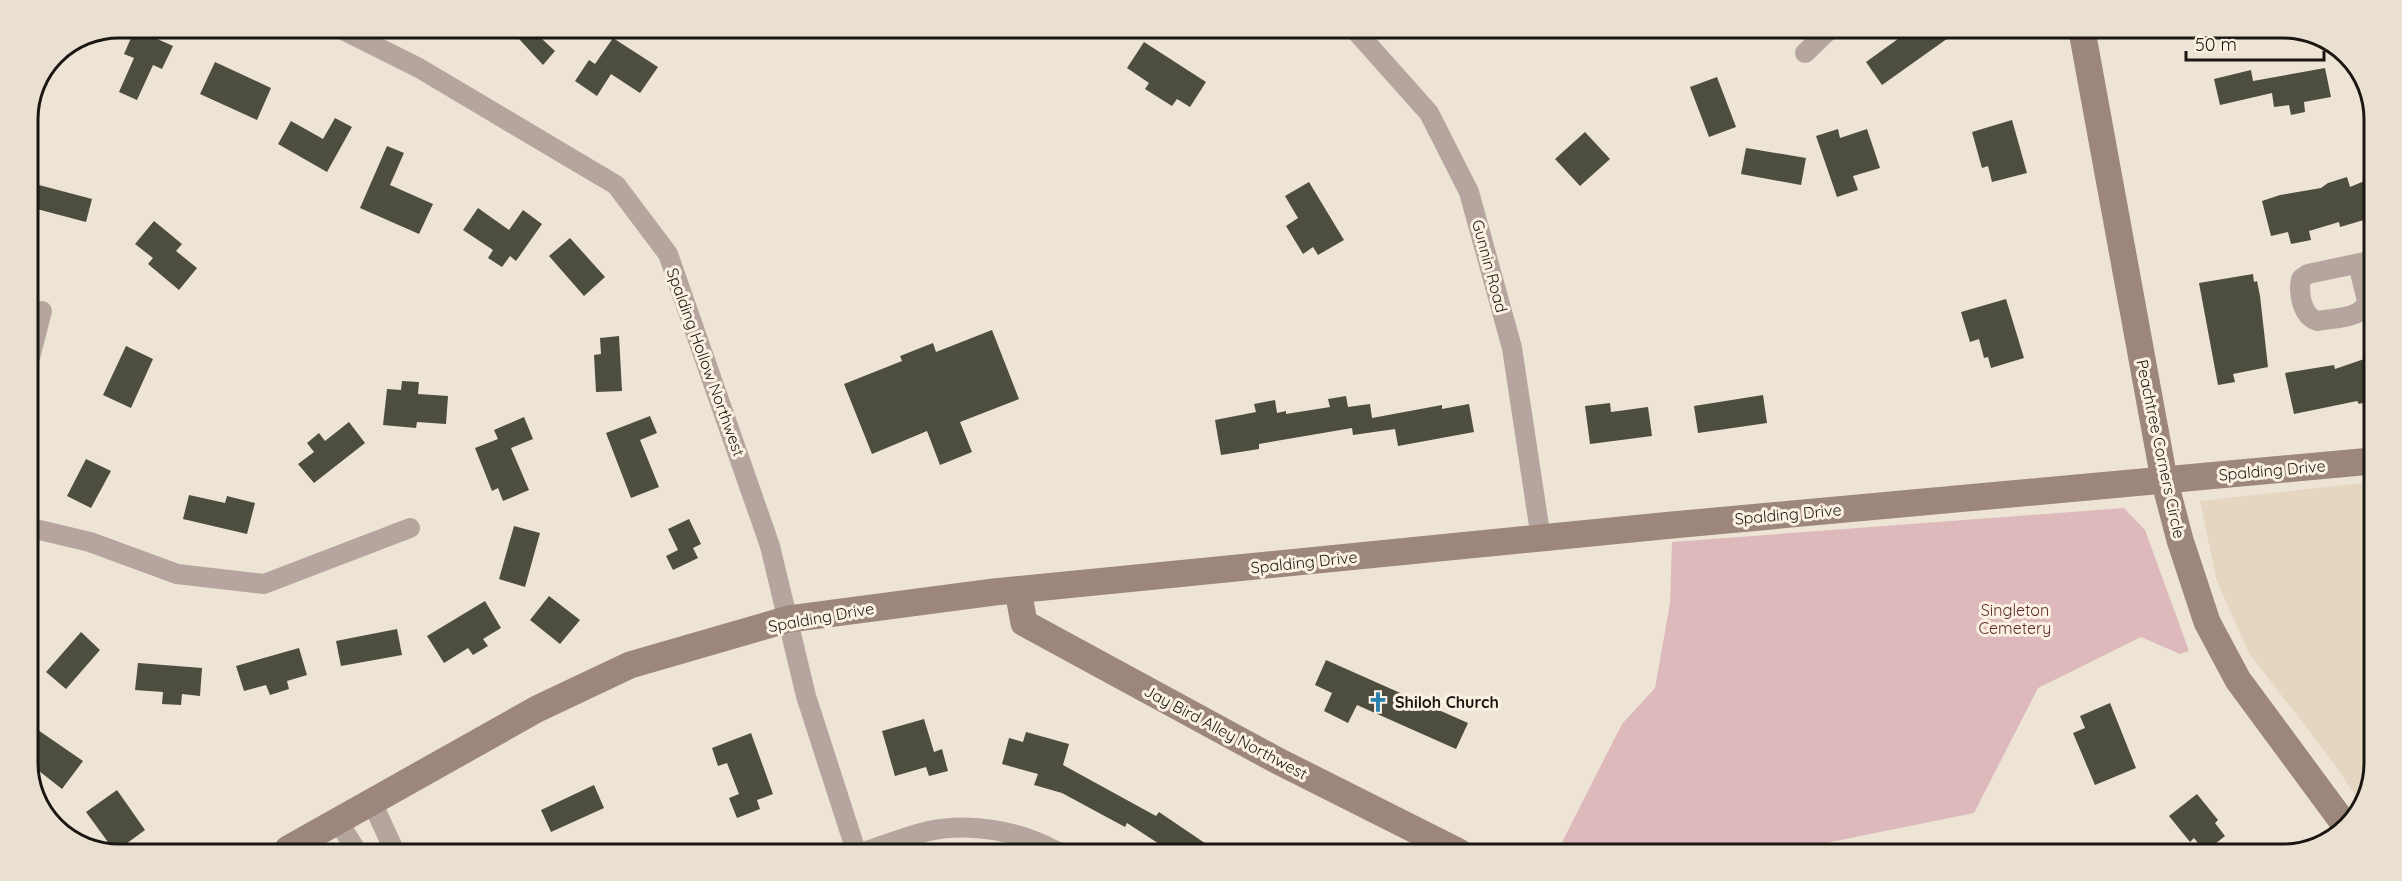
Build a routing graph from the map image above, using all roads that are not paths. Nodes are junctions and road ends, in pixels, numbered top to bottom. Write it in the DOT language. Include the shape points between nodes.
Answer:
graph roads {
  1 [pos="359,38"];
  2 [pos="1362,38"];
  3 [pos="1821,38"];
  4 [pos="2083,38"];
  5 [pos="1805,54"];
  6 [pos="42,311"];
  7 [pos="38,326"];
  8 [pos="2364,462"];
  9 [pos="2164,479"];
  10 [pos="410,528"];
  11 [pos="38,530"];
  12 [pos="1541,539"];
  13 [pos="1018,590"];
  14 [pos="789,619"];
  15 [pos="372,802"];
  16 [pos="2341,819"];
  17 [pos="338,820"];
  18 [pos="297,844"];
  19 [pos="352,844"];
  20 [pos="391,844"];
  21 [pos="854,844"];
  22 [pos="889,844"];
  23 [pos="1042,844"];
  24 [pos="1443,844"];
  1 -- 14 [label="street, Spalding Hollow Northwest" via="419,68 616,185 668,255 754,499"];
  2 -- 12 [label="street, Gunnin Road" via="1430,112 1469,192 1512,348"];
  3 -- 5 [label="street"];
  4 -- 9 [label="main road, Peachtree Corners Circle"];
  6 -- 7 [label="street"];
  8 -- 9 [label="main road, Spalding Drive"];
  9 -- 12 [label="main road, Spalding Drive"];
  9 -- 16 [label="main road, Peachtree Corners Circle" via="2207,622 2238,680"];
  10 -- 11 [label="street" via="264,584 177,574 90,542"];
  12 -- 13 [label="main road, Spalding Drive"];
  13 -- 14 [label="main road, Spalding Drive"];
  13 -- 24 [label="main road, Jay Bird Alley Northwest" via="1024,623 1278,761"];
  14 -- 15 [label="main road, Spalding Drive" via="630,665 537,710"];
  14 -- 21 [label="street, Spalding Hollow Northwest" via="806,696"];
  15 -- 17 [label="main road, Spalding Drive"];
  15 -- 20 [label="street"];
  17 -- 18 [label="main road, Spalding Drive"];
  17 -- 19 [label="street"];
  22 -- 23 [label="street" via="930,831 990,828"];
}
